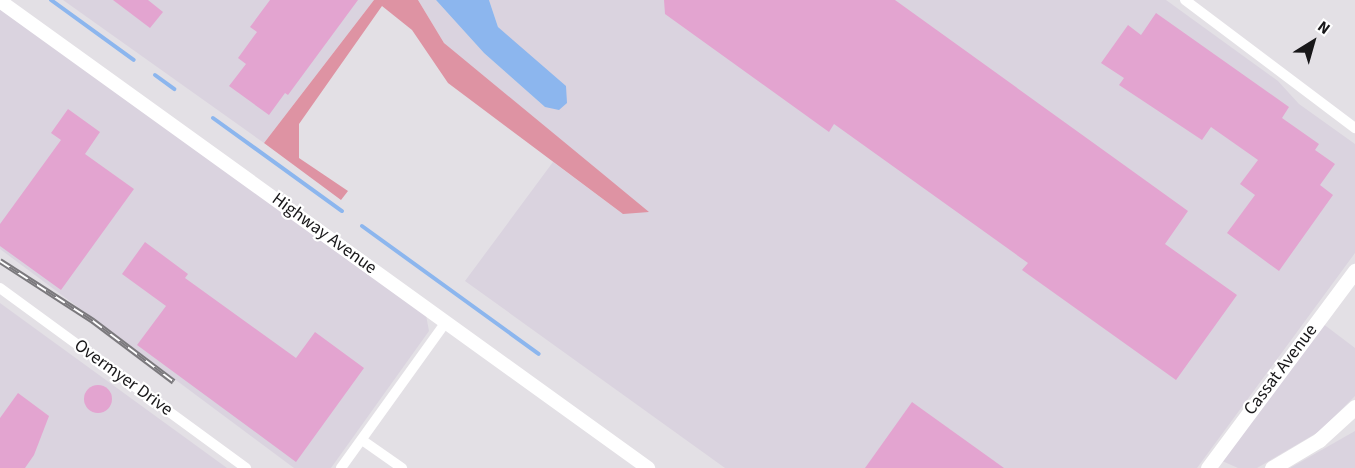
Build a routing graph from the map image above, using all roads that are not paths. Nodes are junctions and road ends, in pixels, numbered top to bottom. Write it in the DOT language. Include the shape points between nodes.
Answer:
graph roads {
  1 [pos="1185,0"];
  2 [pos="0,1"];
  3 [pos="1355,128"];
  4 [pos="1355,271"];
  5 [pos="0,288"];
  6 [pos="446,322"];
  7 [pos="1355,407"];
  8 [pos="362,440"];
  9 [pos="246,468"];
  10 [pos="341,468"];
  11 [pos="402,468"];
  12 [pos="648,468"];
  13 [pos="1208,468"];
  14 [pos="1272,468"];
  1 -- 3 [label="street"];
  2 -- 6 [label="street, Highway Avenue"];
  4 -- 13 [label="main road, Cassat Avenue"];
  5 -- 9 [label="street, Overmyer Drive"];
  6 -- 8 [label="street"];
  6 -- 12 [label="street, Highway Avenue"];
  7 -- 14 [label="main road" via="1319,440"];
  8 -- 10 [label="street"];
  8 -- 11 [label="street"];
}
